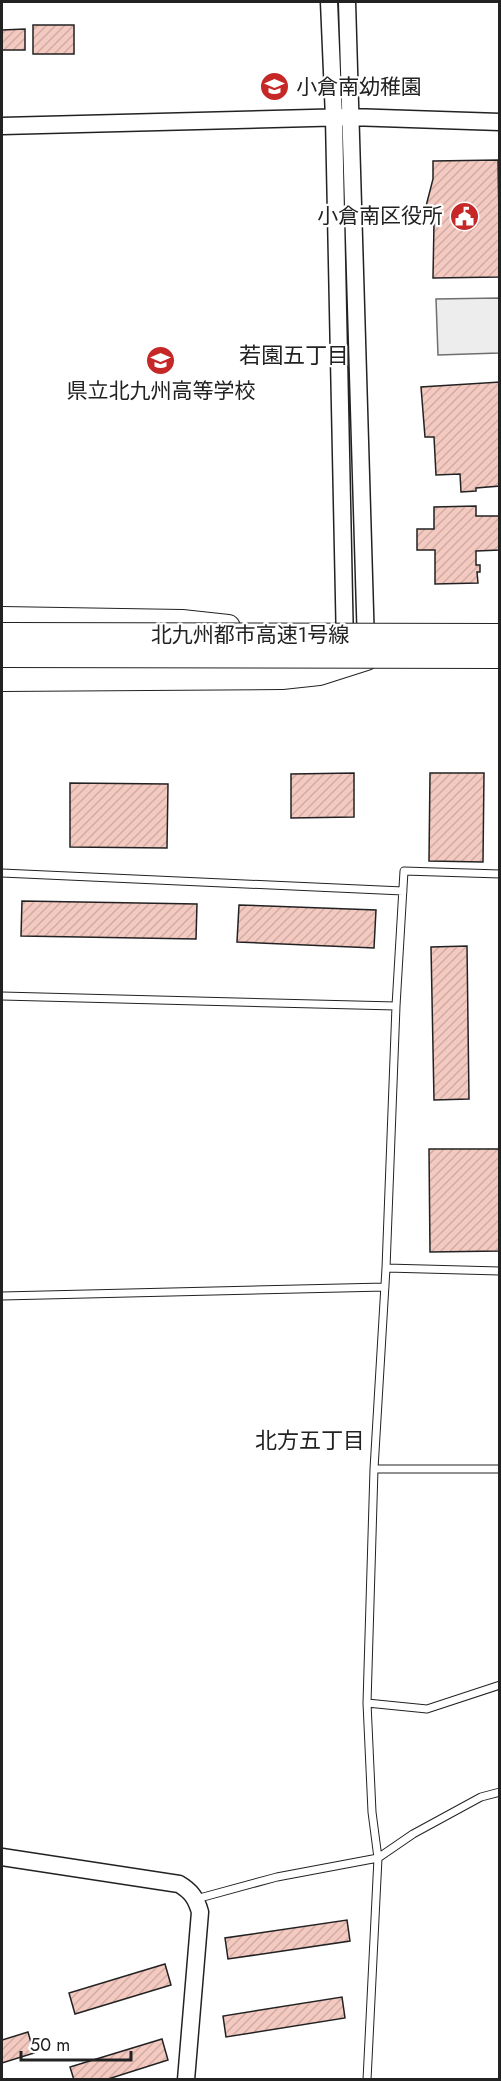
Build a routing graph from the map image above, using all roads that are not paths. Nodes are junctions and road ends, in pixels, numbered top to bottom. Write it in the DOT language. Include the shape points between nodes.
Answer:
graph roads {
  1 [pos="329,2"];
  2 [pos="347,2"];
  3 [pos="342,118"];
  4 [pos="500,122"];
  5 [pos="2,126"];
  6 [pos="2,619"];
  7 [pos="245,629"];
  8 [pos="2,635"];
  9 [pos="500,636"];
  10 [pos="2,655"];
  11 [pos="500,656"];
  12 [pos="355,658"];
  13 [pos="2,679"];
  14 [pos="2,873"];
  15 [pos="500,874"];
  16 [pos="403,891"];
  17 [pos="2,996"];
  18 [pos="396,1006"];
  19 [pos="386,1268"];
  20 [pos="500,1271"];
  21 [pos="385,1287"];
  22 [pos="2,1296"];
  23 [pos="374,1469"];
  24 [pos="500,1469"];
  25 [pos="500,1685"];
  26 [pos="367,1703"];
  27 [pos="500,1792"];
  28 [pos="2,1857"];
  29 [pos="378,1858"];
  30 [pos="196,1899"];
  31 [pos="186,2079"];
  32 [pos="367,2079"];
  1 -- 3 [label="street"];
  2 -- 3 [label="street"];
  3 -- 4 [label="street"];
  3 -- 5 [label="street"];
  3 -- 12 [label="street"];
  6 -- 7 [label="highway" via="182,622"];
  8 -- 9 [label="highway, 北九州都市高速1号線, bridge"];
  10 -- 11 [label="highway, 北九州都市高速1号線, bridge"];
  12 -- 13 [label="highway" via="319,673 282,677"];
  14 -- 16 [label="lane"];
  15 -- 16 [label="lane" via="404,871"];
  16 -- 18 [label="lane"];
  17 -- 18 [label="lane"];
  18 -- 19 [label="lane"];
  19 -- 20 [label="lane"];
  19 -- 21 [label="lane"];
  21 -- 22 [label="lane"];
  21 -- 23 [label="lane"];
  23 -- 24 [label="lane"];
  23 -- 26 [label="lane"];
  25 -- 26 [label="lane" via="428,1709"];
  26 -- 29 [label="lane"];
  27 -- 29 [label="lane" via="481,1797"];
  28 -- 30 [label="street" via="179,1884"];
  29 -- 30 [label="lane" via="277,1877"];
  29 -- 32 [label="lane"];
  30 -- 31 [label="street" via="200,1912"];
}
